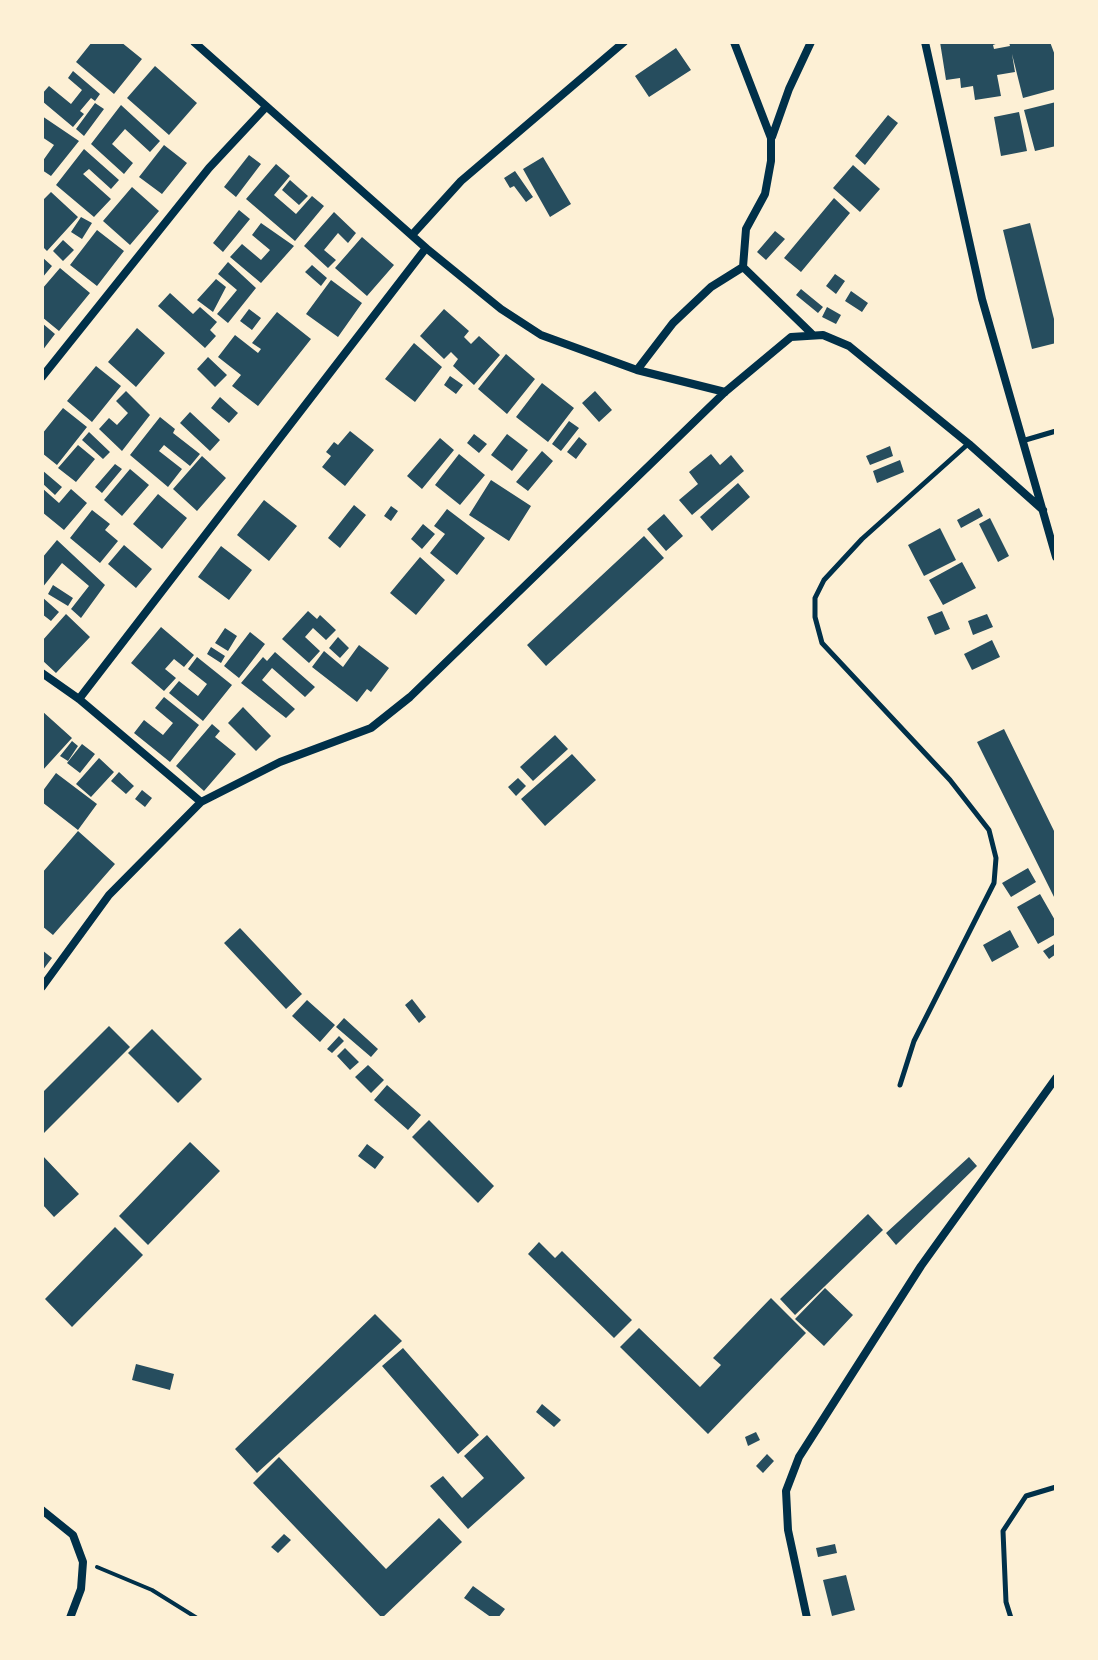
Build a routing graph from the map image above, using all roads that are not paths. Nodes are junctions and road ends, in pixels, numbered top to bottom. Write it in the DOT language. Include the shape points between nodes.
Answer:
graph roads {
  1 [pos="194,42"];
  2 [pos="624,42"];
  3 [pos="734,42"];
  4 [pos="811,42"];
  5 [pos="925,42"];
  6 [pos="265,108"];
  7 [pos="771,138"];
  8 [pos="412,235"];
  9 [pos="426,248"];
  10 [pos="743,267"];
  11 [pos="811,333"];
  12 [pos="637,370"];
  13 [pos="42,377"];
  14 [pos="725,392"];
  15 [pos="1056,431"];
  16 [pos="1021,442"];
  17 [pos="969,444"];
  18 [pos="1043,510"];
  19 [pos="1056,557"];
  20 [pos="42,673"];
  21 [pos="79,699"];
  22 [pos="201,802"];
  23 [pos="42,987"];
  24 [pos="1056,1078"];
  25 [pos="900,1085"];
  26 [pos="1056,1487"];
  27 [pos="42,1510"];
  28 [pos="70,1618"];
  29 [pos="807,1618"];
  30 [pos="1011,1618"];
  1 -- 6 [label="street"];
  2 -- 8 [label="street" via="461,181"];
  3 -- 7 [label="street"];
  4 -- 7 [label="street"];
  5 -- 16 [label="street" via="949,163"];
  6 -- 8 [label="street"];
  6 -- 13 [label="street" via="209,168"];
  7 -- 10 [label="street" via="765,194 746,229"];
  8 -- 9 [label="street"];
  9 -- 12 [label="street" via="541,335"];
  9 -- 21 [label="street"];
  10 -- 11 [label="street"];
  10 -- 12 [label="street" via="711,287 673,323"];
  11 -- 14 [label="street" via="775,347"];
  11 -- 17 [label="street" via="849,346"];
  12 -- 14 [label="street"];
  14 -- 22 [label="street" via="468,642 371,728 280,762"];
  15 -- 16 [label="lane"];
  16 -- 18 [label="street"];
  17 -- 18 [label="street"];
  17 -- 25 [label="lane" via="862,539 824,580 815,598 822,643 950,780 989,830 996,858 994,883 914,1041"];
  18 -- 19 [label="street"];
  20 -- 21 [label="street"];
  21 -- 22 [label="street"];
  22 -- 23 [label="street" via="109,895"];
  24 -- 29 [label="street" via="921,1266 799,1457 786,1491 788,1530"];
  26 -- 30 [label="lane" via="1026,1496 1003,1531"];
  27 -- 28 [label="street" via="73,1535 83,1562 81,1589"];
}
